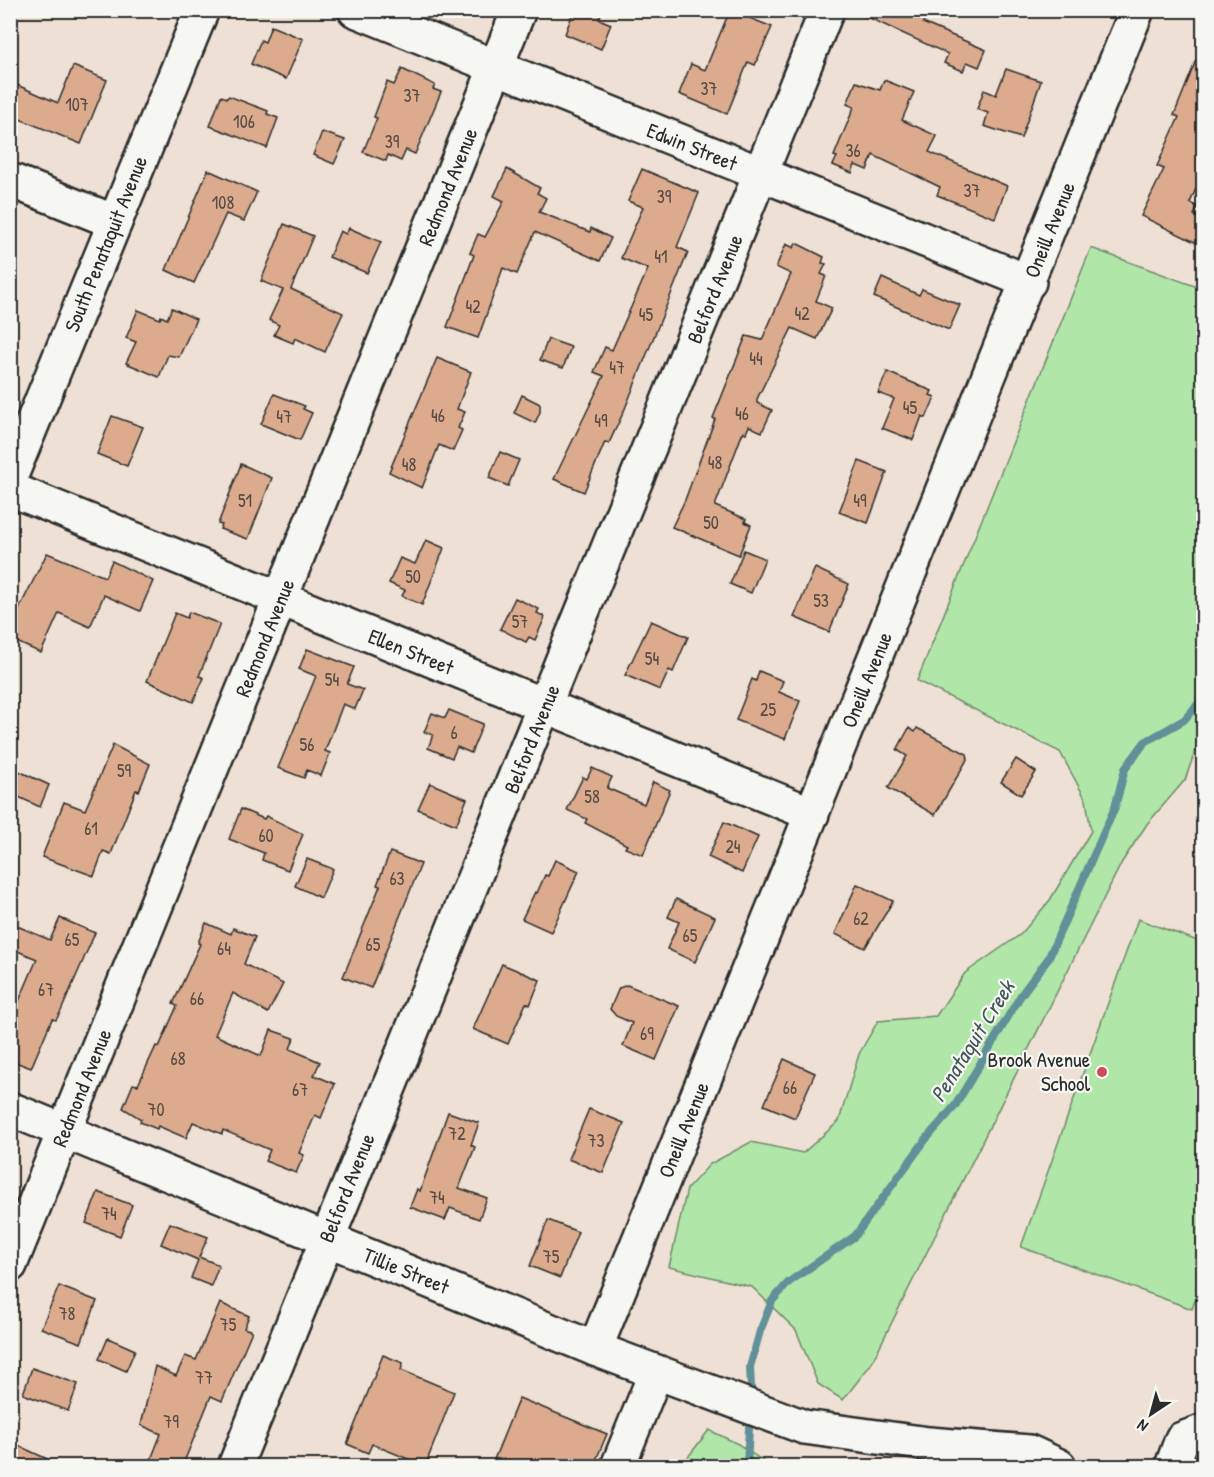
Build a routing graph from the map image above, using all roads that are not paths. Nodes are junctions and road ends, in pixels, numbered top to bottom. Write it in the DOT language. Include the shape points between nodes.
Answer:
graph roads {
  1 [pos="202,10"];
  2 [pos="355,10"];
  3 [pos="519,10"];
  4 [pos="827,10"];
  5 [pos="1137,10"];
  6 [pos="496,68"];
  7 [pos="761,175"];
  8 [pos="10,180"];
  9 [pos="115,222"];
  10 [pos="1029,282"];
  11 [pos="10,478"];
  12 [pos="10,489"];
  13 [pos="280,600"];
  14 [pos="546,706"];
  15 [pos="812,814"];
  16 [pos="10,1109"];
  17 [pos="65,1130"];
  18 [pos="327,1238"];
  19 [pos="10,1265"];
  20 [pos="595,1349"];
  21 [pos="656,1372"];
  22 [pos="1203,1431"];
  23 [pos="1025,1459"];
  24 [pos="235,1467"];
  25 [pos="618,1467"];
  26 [pos="1059,1467"];
  27 [pos="1172,1467"];
  1 -- 9 [label="street, South Penataquit Avenue"];
  2 -- 6 [label="street, Edwin Street"];
  3 -- 6 [label="street, Redmond Avenue"];
  4 -- 7 [label="street, Belford Avenue"];
  5 -- 10 [label="street, Oneill Avenue"];
  6 -- 7 [label="street, Edwin Street"];
  6 -- 13 [label="street, Redmond Avenue"];
  7 -- 10 [label="street, Edwin Street"];
  7 -- 14 [label="street, Belford Avenue"];
  8 -- 9 [label="street"];
  9 -- 11 [label="street, South Penataquit Avenue"];
  10 -- 15 [label="street, Oneill Avenue"];
  12 -- 13 [label="street, Ellen Street"];
  13 -- 14 [label="street, Ellen Street"];
  13 -- 17 [label="street, Redmond Avenue"];
  14 -- 15 [label="street, Ellen Street"];
  14 -- 18 [label="street, Belford Avenue"];
  15 -- 20 [label="street, Oneill Avenue"];
  16 -- 17 [label="street, Tillie Street"];
  17 -- 18 [label="street, Tillie Street"];
  17 -- 19 [label="street, Redmond Avenue"];
  18 -- 20 [label="street, Tillie Street"];
  18 -- 24 [label="street, Belford Avenue"];
  20 -- 21 [label="street, Tillie Street"];
  21 -- 23 [label="street, Tillie Street" via="804,1427"];
  21 -- 25 [label="street"];
  22 -- 27 [label="street" via="1182,1438"];
  23 -- 26 [label="street"];
}
